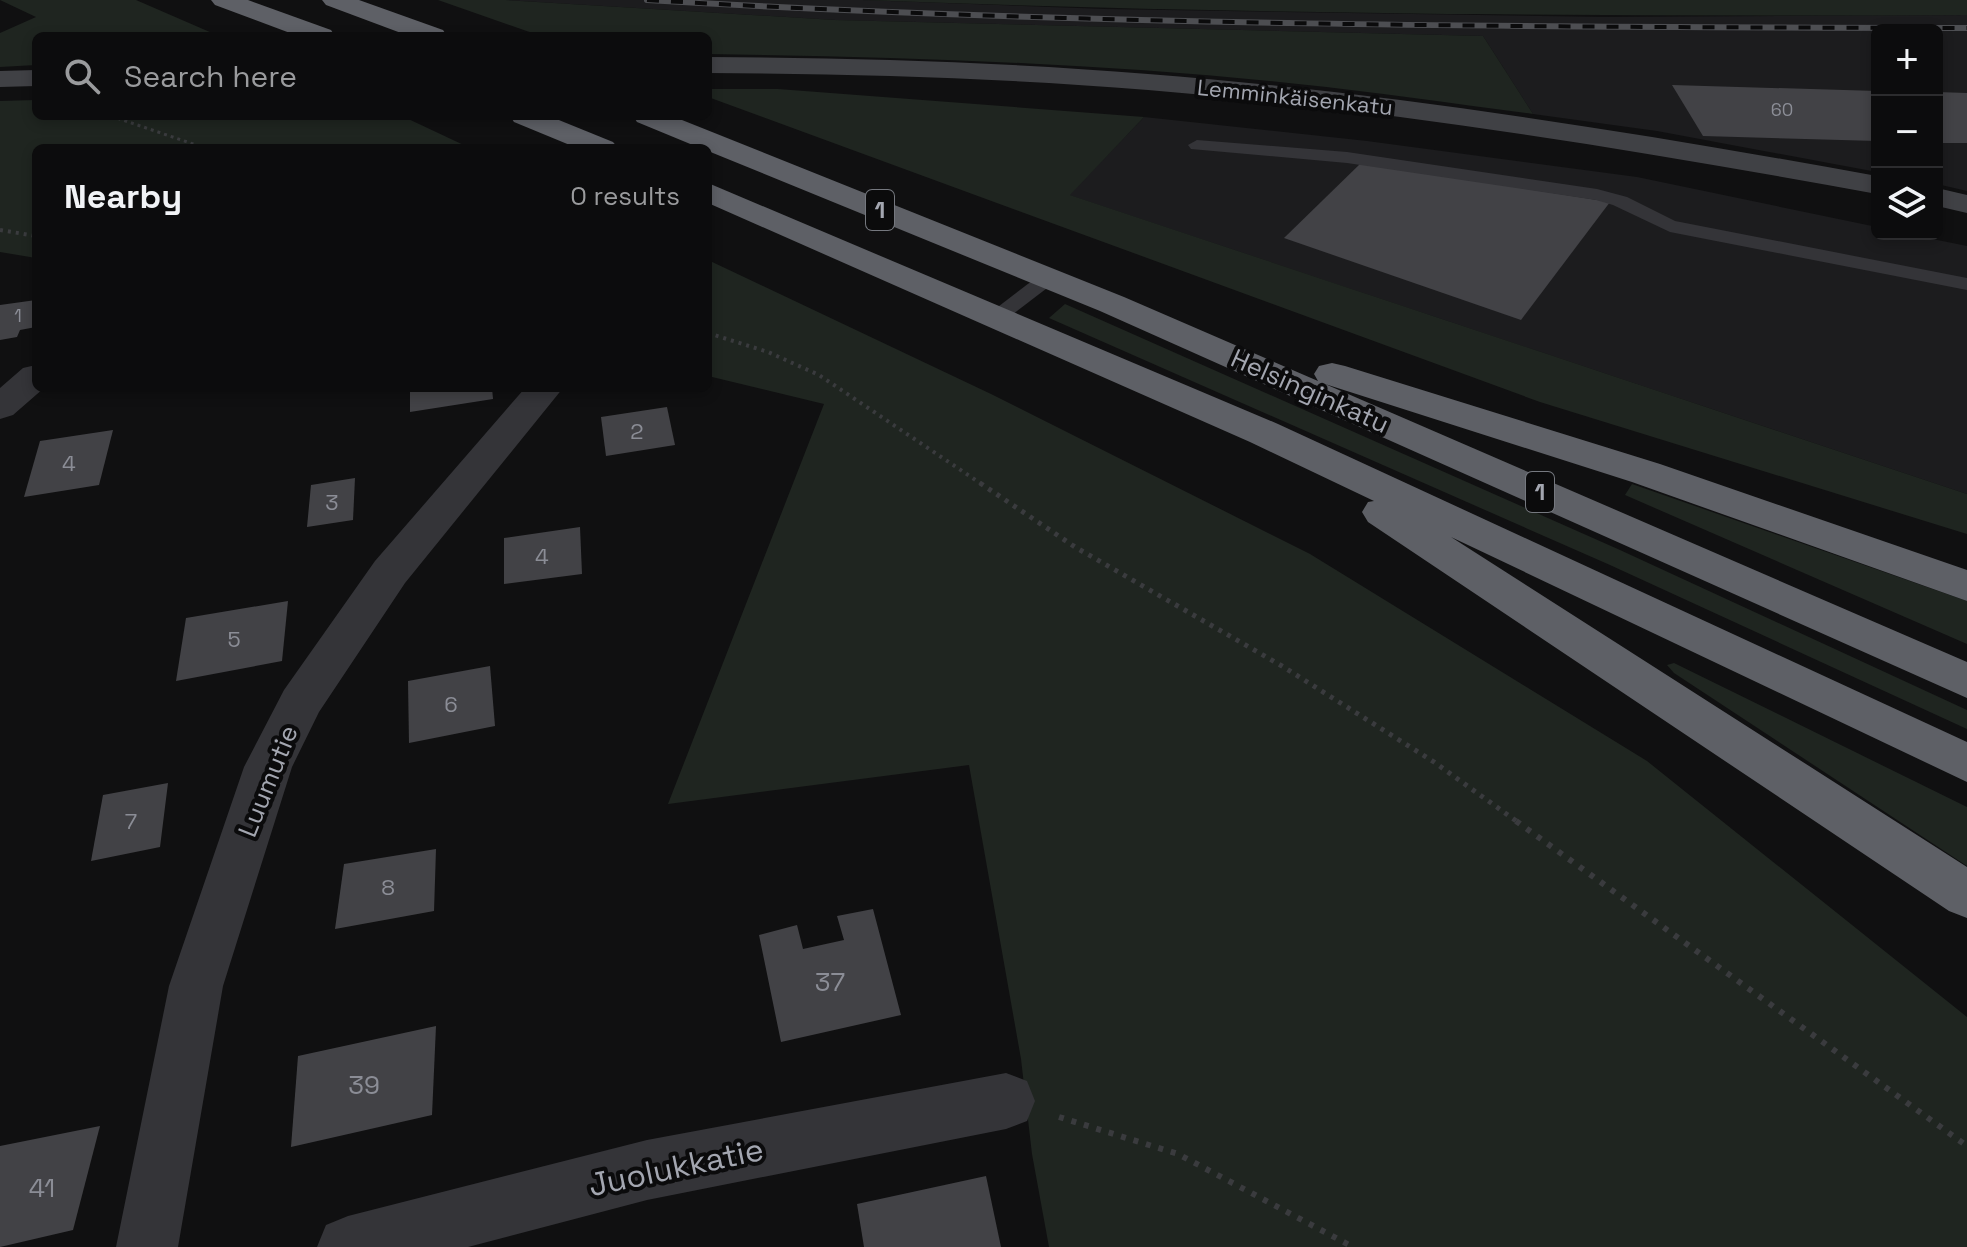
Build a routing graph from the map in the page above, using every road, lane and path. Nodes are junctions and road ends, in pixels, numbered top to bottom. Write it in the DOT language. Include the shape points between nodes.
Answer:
graph roads {
  1 [pos="224,0"];
  2 [pos="335,0"];
  3 [pos="311,32"];
  4 [pos="423,32"];
  5 [pos="712,65"];
  6 [pos="32,78"];
  7 [pos="0,79"];
  8 [pos="123,120"];
  9 [pos="534,120"];
  10 [pos="657,120"];
  11 [pos="193,144"];
  12 [pos="593,144"];
  13 [pos="1197,145"];
  14 [pos="1871,184"];
  15 [pos="712,194"];
  16 [pos="1943,198"];
  17 [pos="1967,204"];
  18 [pos="0,230"];
  19 [pos="32,235"];
  20 [pos="1048,278"];
  21 [pos="1967,284"];
  22 [pos="1112,304"];
  23 [pos="997,317"];
  24 [pos="712,334"];
  25 [pos="32,379"];
  26 [pos="542,392"];
  27 [pos="0,407"];
  28 [pos="1264,433"];
  29 [pos="1967,586"];
  30 [pos="1967,681"];
  31 [pos="1967,763"];
  32 [pos="1967,895"];
  33 [pos="1006,1101"];
  34 [pos="1967,1146"];
  35 [pos="147,1247"];
  36 [pos="348,1247"];
  37 [pos="1353,1247"];
  1 -- 3 [label="highway"];
  2 -- 4 [label="highway"];
  5 -- 14 [label="street, Lemminkäisenkatu" via="917,67 1304,95 1625,131"];
  6 -- 7 [label="street"];
  8 -- 11 [label="path"];
  9 -- 12 [label="highway"];
  10 -- 20 [label="highway, Helsinginkatu / 1"];
  13 -- 21 [label="lane" via="1345,156 1597,195 1670,226"];
  15 -- 23 [label="highway, 1"];
  16 -- 17 [label="street"];
  18 -- 19 [label="path"];
  20 -- 22 [label="highway, Helsinginkatu / 1"];
  20 -- 23 [label="lane"];
  22 -- 29 [label="highway" via="1646,473"];
  22 -- 30 [label="highway, Helsinginkatu / 1"];
  23 -- 28 [label="highway, 1"];
  24 -- 34 [label="path" via="819,375 1075,547 1282,666 1434,762"];
  25 -- 27 [label="street"];
  26 -- 35 [label="street, Luumutie" via="390,572 300,703 268,767 196,986"];
  28 -- 31 [label="highway, 1"];
  28 -- 32 [label="highway"];
  33 -- 36 [label="street, Juolukkatie" via="647,1170"];
  33 -- 37 [label="path" via="1178,1154"];
}
